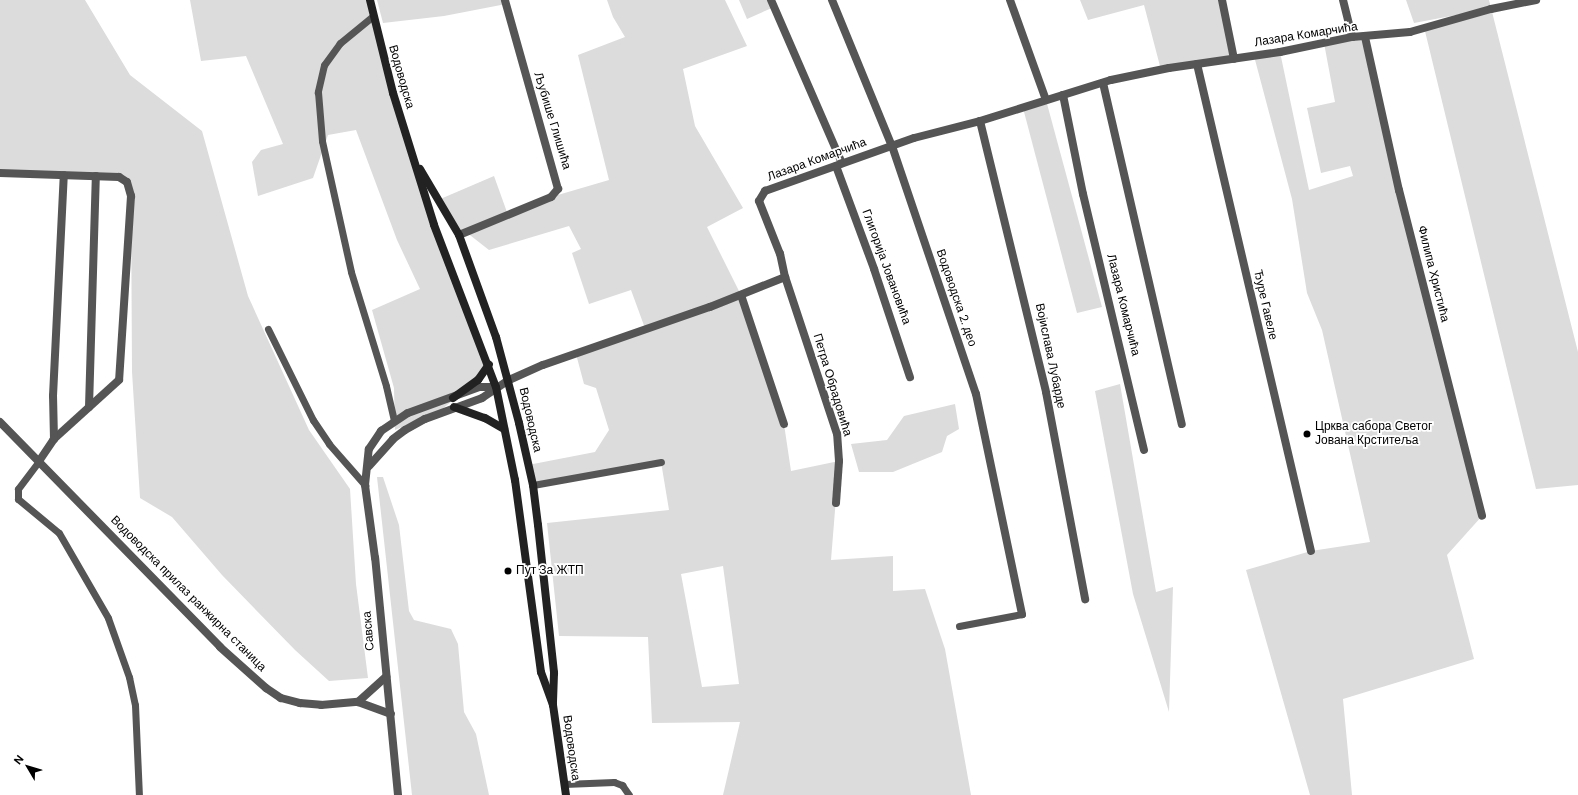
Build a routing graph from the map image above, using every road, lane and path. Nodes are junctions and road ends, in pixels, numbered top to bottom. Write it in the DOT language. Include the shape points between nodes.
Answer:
graph roads {
  1 [pos="370,0"];
  2 [pos="505,0"];
  3 [pos="771,0"];
  4 [pos="832,0"];
  5 [pos="1010,0"];
  6 [pos="1222,0"];
  7 [pos="1343,0"];
  8 [pos="1536,0"];
  9 [pos="373,16"];
  10 [pos="1352,37"];
  11 [pos="1365,37"];
  12 [pos="1234,59"];
  13 [pos="1197,64"];
  14 [pos="1103,83"];
  15 [pos="1063,95"];
  16 [pos="1046,100"];
  17 [pos="980,121"];
  18 [pos="892,146"];
  19 [pos="414,158"];
  20 [pos="839,164"];
  21 [pos="0,173"];
  22 [pos="64,175"];
  23 [pos="96,176"];
  24 [pos="458,235"];
  25 [pos="785,277"];
  26 [pos="740,295"];
  27 [pos="268,329"];
  28 [pos="489,364"];
  29 [pos="910,377"];
  30 [pos="509,380"];
  31 [pos="496,387"];
  32 [pos="453,398"];
  33 [pos="89,407"];
  34 [pos="454,408"];
  35 [pos="394,421"];
  36 [pos="0,422"];
  37 [pos="784,424"];
  38 [pos="1182,424"];
  39 [pos="504,428"];
  40 [pos="54,439"];
  41 [pos="1144,450"];
  42 [pos="39,461"];
  43 [pos="661,462"];
  44 [pos="369,466"];
  45 [pos="365,485"];
  46 [pos="533,485"];
  47 [pos="836,503"];
  48 [pos="1482,516"];
  49 [pos="1311,551"];
  50 [pos="1085,599"];
  51 [pos="1022,614"];
  52 [pos="959,626"];
  53 [pos="386,677"];
  54 [pos="358,702"];
  55 [pos="553,705"];
  56 [pos="391,714"];
  57 [pos="564,784"];
  58 [pos="139,795"];
  59 [pos="398,795"];
  60 [pos="566,795"];
  61 [pos="629,795"];
  1 -- 9 [label="main road, Водоводска"];
  2 -- 24 [label="street, Љубише Глишића" via="558,189 551,197"];
  3 -- 20 [label="street, Глигорија Јовановића"];
  4 -- 18 [label="street, Водоводска 2. део"];
  5 -- 16 [label="street"];
  6 -- 12 [label="street"];
  7 -- 10 [label="street"];
  8 -- 11 [label="street, Лазара Комарчића" via="1491,9 1410,32"];
  9 -- 19 [label="main road, Водоводска" via="393,93"];
  9 -- 35 [label="lane" via="340,43 324,65 318,92 322,141 350,272 386,386"];
  10 -- 11 [label="street, Лазара Комарчића"];
  10 -- 12 [label="street, Лазара Комарчића"];
  11 -- 48 [label="street, Филипа Христића" via="1399,190"];
  12 -- 13 [label="street, Лазара Комарчића"];
  13 -- 14 [label="street, Лазара Комарчића"];
  13 -- 49 [label="street, Ђуре Гавеле"];
  14 -- 15 [label="street, Лазара Комарчића"];
  14 -- 38 [label="street"];
  15 -- 16 [label="street, Лазара Комарчића"];
  15 -- 41 [label="street, Лазара Комарчића" via="1083,194"];
  16 -- 17 [label="street, Лазара Комарчића"];
  17 -- 18 [label="street, Лазара Комарчића"];
  17 -- 50 [label="street, Војислава Лубарде" via="1046,392"];
  18 -- 20 [label="street, Лазара Комарчића"];
  18 -- 51 [label="street, Водоводска 2. део" via="976,394"];
  19 -- 24 [label="main road, Водоводска"];
  19 -- 28 [label="main road, Водоводска" via="434,225"];
  20 -- 25 [label="street, Лазара Комарчића" via="772,188 761,196 759,201 780,254"];
  20 -- 29 [label="street, Глигорија Јовановића"];
  21 -- 22 [label="street"];
  22 -- 23 [label="street"];
  22 -- 40 [label="street" via="53,388"];
  23 -- 33 [label="street"];
  23 -- 33 [label="street" via="119,177 127,182 131,196 120,380"];
  24 -- 30 [label="main road, Водоводска" via="484,300"];
  25 -- 26 [label="street"];
  25 -- 47 [label="street, Петра Обрадовића" via="837,434 839,461"];
  26 -- 30 [label="street"];
  26 -- 37 [label="street"];
  27 -- 45 [label="lane" via="313,420 329,444"];
  28 -- 31 [label="main road, Водоводска"];
  28 -- 32 [label="main road" via="478,380"];
  30 -- 31 [label="street, Савска"];
  30 -- 46 [label="main road, Водоводска"];
  31 -- 32 [label="street, Савска" via="479,387"];
  31 -- 34 [label="street, Савска" via="482,398"];
  31 -- 39 [label="main road, Водоводска"];
  32 -- 35 [label="street, Савска" via="424,407"];
  33 -- 40 [label="street"];
  34 -- 39 [label="main road" via="485,418"];
  34 -- 44 [label="street, Савска" via="405,430 393,439"];
  35 -- 44 [label="street, Савска" via="381,430 369,448"];
  36 -- 42 [label="street, Водоводска прилаз ранжирна станица"];
  39 -- 55 [label="main road, Водоводска" via="515,480 541,672"];
  40 -- 42 [label="street"];
  42 -- 54 [label="street, Водоводска прилаз ранжирна станица" via="220,647 266,688 281,698 300,703 321,705"];
  42 -- 58 [label="lane" via="18,489 18,499 59,533 108,618 129,677 135,705"];
  43 -- 46 [label="lane"];
  44 -- 45 [label="street, Савска"];
  45 -- 53 [label="street, Савска"];
  46 -- 55 [label="main road, Водоводска" via="554,673"];
  51 -- 52 [label="lane"];
  53 -- 54 [label="street"];
  53 -- 56 [label="street, Савска"];
  54 -- 56 [label="street"];
  55 -- 57 [label="main road, Водоводска"];
  56 -- 59 [label="street, Савска"];
  57 -- 60 [label="main road, Водоводска"];
  57 -- 61 [label="lane" via="614,782 622,785"];
}
